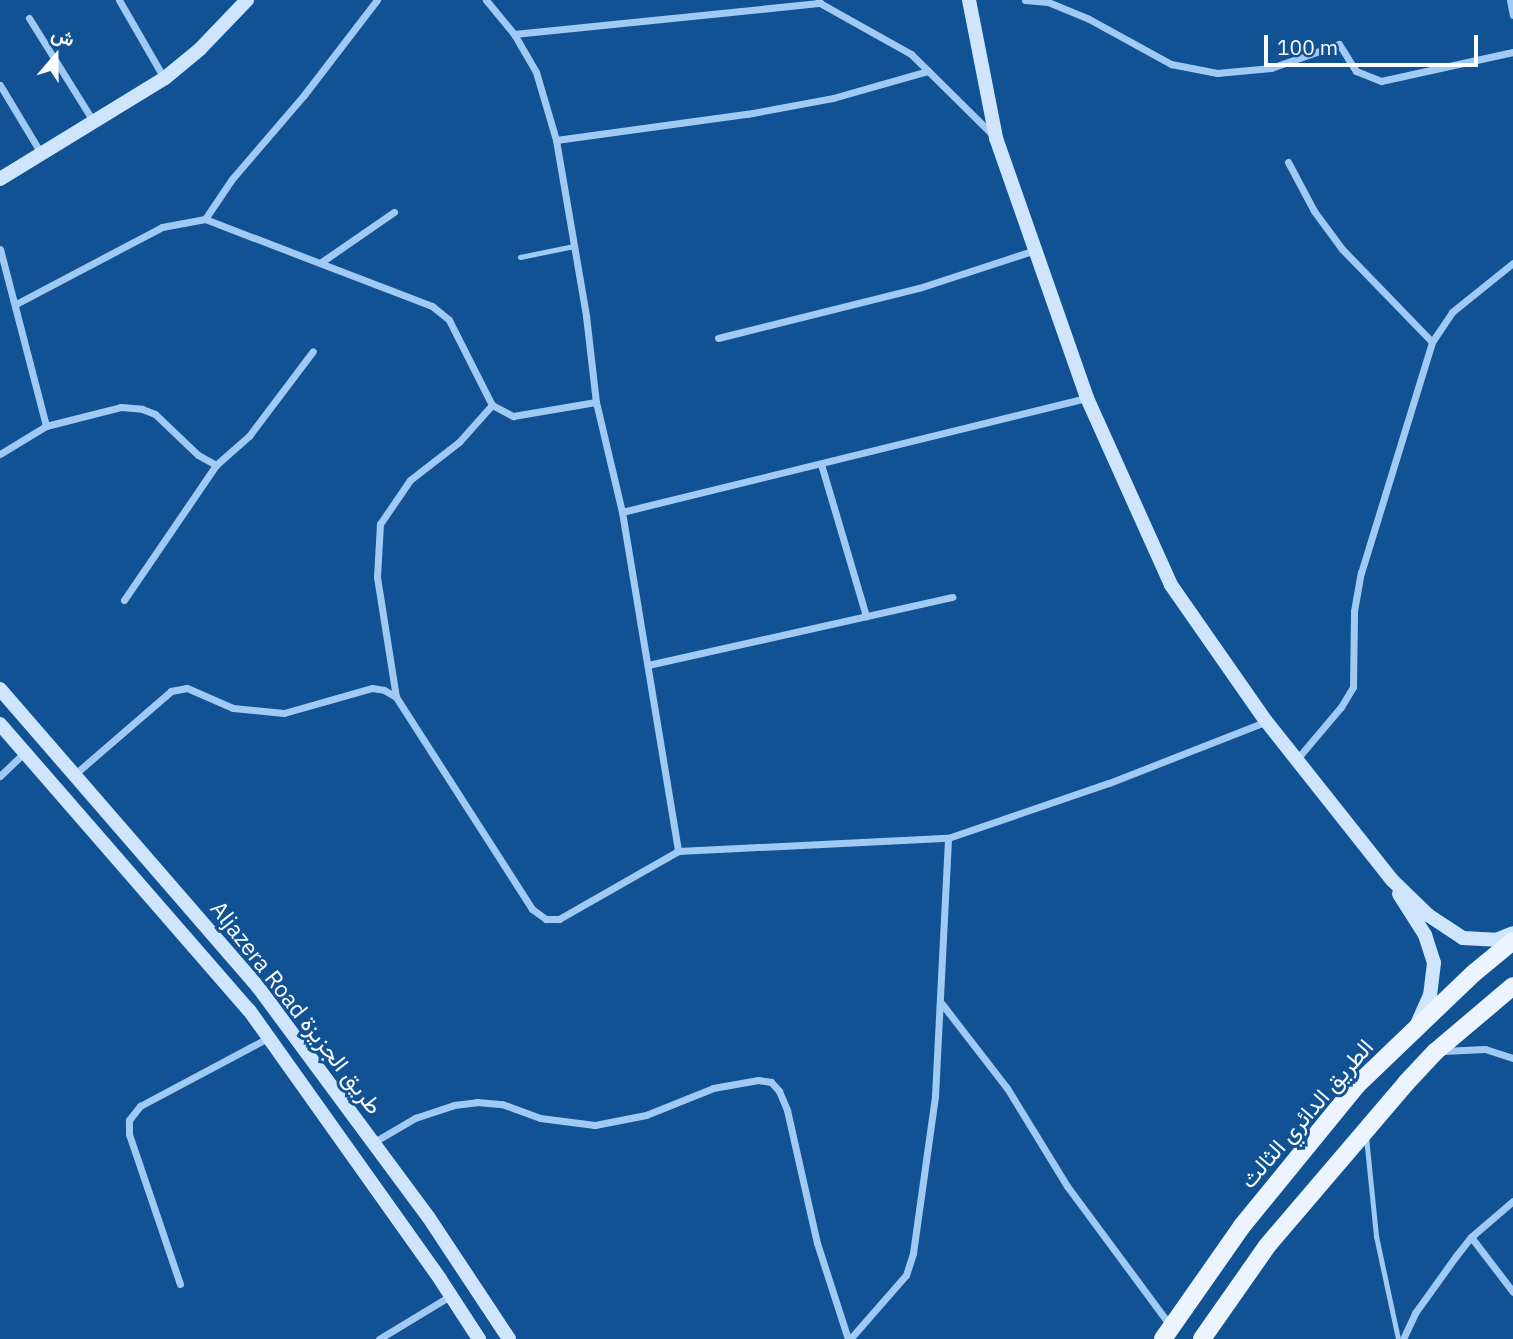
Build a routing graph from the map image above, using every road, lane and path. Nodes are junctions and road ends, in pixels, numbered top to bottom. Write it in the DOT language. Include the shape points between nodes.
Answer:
graph roads {
  1 [pos="119,0"];
  2 [pos="247,0"];
  3 [pos="377,0"];
  4 [pos="486,0"];
  5 [pos="969,0"];
  6 [pos="1025,0"];
  7 [pos="1510,0"];
  8 [pos="817,2"];
  9 [pos="1513,15"];
  10 [pos="29,18"];
  11 [pos="514,34"];
  12 [pos="1513,52"];
  13 [pos="928,71"];
  14 [pos="165,78"];
  15 [pos="0,85"];
  16 [pos="94,123"];
  17 [pos="996,138"];
  18 [pos="556,140"];
  19 [pos="42,155"];
  20 [pos="1288,162"];
  21 [pos="0,179"];
  22 [pos="394,212"];
  23 [pos="205,219"];
  24 [pos="573,246"];
  25 [pos="0,249"];
  26 [pos="1035,250"];
  27 [pos="520,257"];
  28 [pos="320,263"];
  29 [pos="1513,263"];
  30 [pos="16,304"];
  31 [pos="718,338"];
  32 [pos="1432,341"];
  33 [pos="313,351"];
  34 [pos="1087,398"];
  35 [pos="596,402"];
  36 [pos="492,405"];
  37 [pos="46,426"];
  38 [pos="0,454"];
  39 [pos="821,464"];
  40 [pos="216,465"];
  41 [pos="622,512"];
  42 [pos="953,597"];
  43 [pos="124,600"];
  44 [pos="866,617"];
  45 [pos="648,665"];
  46 [pos="0,689"];
  47 [pos="396,697"];
  48 [pos="1266,721"];
  49 [pos="0,724"];
  50 [pos="25,752"];
  51 [pos="1297,759"];
  52 [pos="75,774"];
  53 [pos="0,776"];
  54 [pos="948,838"];
  55 [pos="678,851"];
  56 [pos="1392,880"];
  57 [pos="1513,933"];
  58 [pos="1513,941"];
  59 [pos="1513,986"];
  60 [pos="941,1004"];
  61 [pos="1416,1026"];
  62 [pos="269,1037"];
  63 [pos="1435,1052"];
  64 [pos="1513,1059"];
  65 [pos="1365,1130"];
  66 [pos="374,1142"];
  67 [pos="1513,1201"];
  68 [pos="1471,1237"];
  69 [pos="180,1284"];
  70 [pos="1513,1292"];
  71 [pos="450,1296"];
  72 [pos="1167,1333"];
  73 [pos="379,1339"];
  74 [pos="479,1339"];
  75 [pos="509,1339"];
  76 [pos="849,1339"];
  77 [pos="1202,1339"];
  78 [pos="1398,1339"];
  79 [pos="1403,1339"];
  1 -- 14 [label="street"];
  2 -- 14 [label="street"];
  3 -- 23 [label="street"];
  4 -- 11 [label="street"];
  5 -- 17 [label="street"];
  6 -- 12 [label="street" via="1048,2 1089,19 1171,64 1217,74 1271,68 1339,44 1356,71 1381,81"];
  7 -- 9 [label="street"];
  8 -- 11 [label="street"];
  8 -- 13 [label="street" via="911,54"];
  10 -- 16 [label="street"];
  11 -- 18 [label="street" via="536,72"];
  13 -- 17 [label="street"];
  13 -- 18 [label="street" via="747,114"];
  14 -- 16 [label="street"];
  15 -- 19 [label="street"];
  16 -- 19 [label="street"];
  17 -- 26 [label="street"];
  18 -- 24 [label="street"];
  19 -- 21 [label="street"];
  20 -- 32 [label="street" via="1314,211 1342,249"];
  22 -- 28 [label="street"];
  23 -- 28 [label="street"];
  23 -- 30 [label="street" via="162,227"];
  24 -- 27 [label="lane"];
  24 -- 35 [label="street"];
  25 -- 30 [label="street"];
  26 -- 31 [label="street" via="919,288"];
  26 -- 34 [label="street"];
  28 -- 36 [label="street" via="432,306 449,320"];
  29 -- 32 [label="street" via="1452,312"];
  30 -- 37 [label="street"];
  32 -- 51 [label="street" via="1361,573 1354,611 1353,687"];
  33 -- 40 [label="street" via="249,436"];
  34 -- 39 [label="street"];
  34 -- 48 [label="street" via="1171,585"];
  35 -- 36 [label="street" via="513,416"];
  35 -- 41 [label="street"];
  36 -- 47 [label="street" via="459,442 410,480 380,524 377,577"];
  37 -- 38 [label="street"];
  37 -- 40 [label="street" via="121,407 142,409 155,414 198,455"];
  39 -- 41 [label="street"];
  39 -- 44 [label="street"];
  40 -- 43 [label="street"];
  41 -- 45 [label="street"];
  42 -- 44 [label="street"];
  44 -- 45 [label="street"];
  45 -- 55 [label="street"];
  46 -- 52 [label="street, Aljazera Road طريق الجزيزة"];
  47 -- 52 [label="street" via="372,688 284,713 233,708 187,688 170,691"];
  47 -- 55 [label="street" via="532,909 546,919 569,915"];
  48 -- 51 [label="street"];
  48 -- 54 [label="street" via="1110,783"];
  49 -- 50 [label="street, Aljazera Road طريق الجزيزة"];
  50 -- 53 [label="street"];
  50 -- 62 [label="street, Aljazera Road طريق الجزيزة"];
  51 -- 56 [label="street"];
  52 -- 66 [label="street, Aljazera Road طريق الجزيزة" via="258,987"];
  54 -- 55 [label="street"];
  54 -- 60 [label="street"];
  56 -- 57 [label="street" via="1428,915 1463,938 1496,940"];
  56 -- 61 [label="street" via="1425,935 1434,964 1430,995"];
  58 -- 61 [label="main road, الطريق الدائري الثالث"];
  59 -- 63 [label="main road"];
  60 -- 72 [label="street" via="1007,1088"];
  60 -- 76 [label="street" via="913,1253 906,1275"];
  61 -- 72 [label="main road, الطريق الدائري الثالث" via="1356,1086 1241,1226"];
  62 -- 69 [label="street" via="140,1106 129,1120 129,1134"];
  62 -- 71 [label="street, Aljazera Road طريق الجزيزة"];
  63 -- 64 [label="street" via="1485,1049"];
  63 -- 65 [label="main road"];
  65 -- 77 [label="main road" via="1267,1246"];
  65 -- 78 [label="lane" via="1376,1236"];
  66 -- 75 [label="street, Aljazera Road طريق الجزيزة"];
  66 -- 76 [label="street" via="415,1118 454,1105 502,1104 540,1118 595,1125 646,1115 713,1088 758,1080 771,1083 787,1110 817,1243"];
  67 -- 68 [label="street"];
  68 -- 70 [label="street"];
  68 -- 79 [label="street" via="1415,1313"];
  71 -- 73 [label="street"];
  71 -- 74 [label="street, Aljazera Road طريق الجزيزة"];
}
